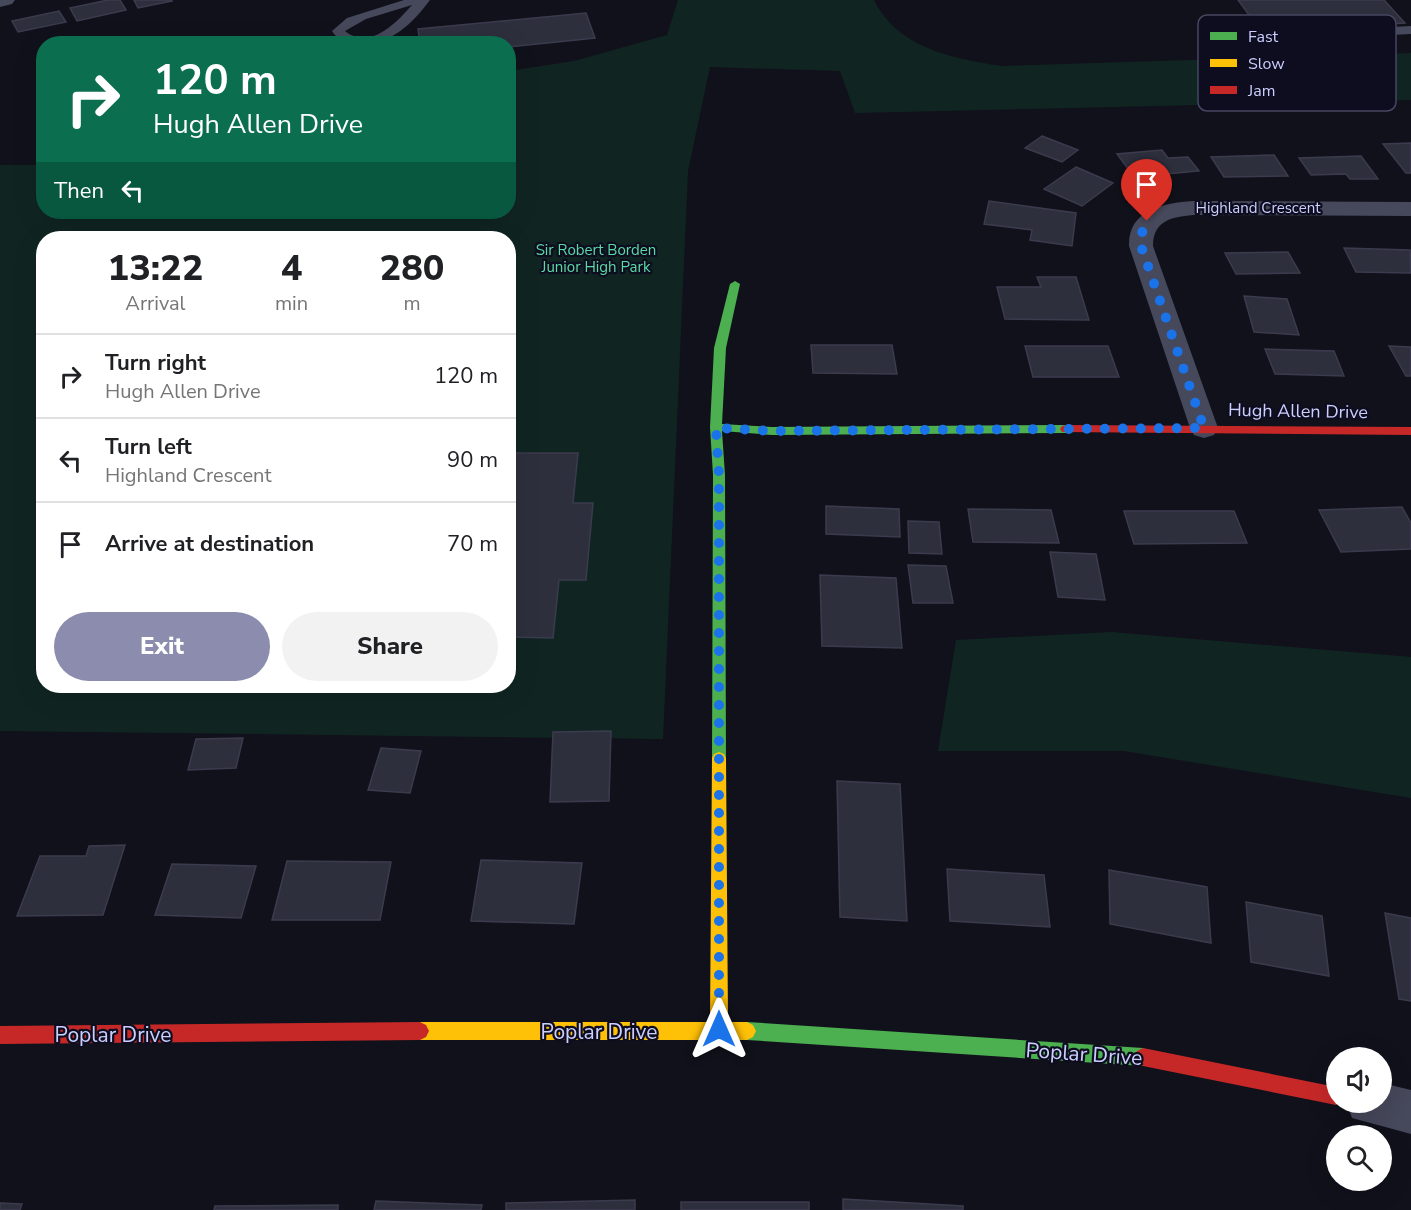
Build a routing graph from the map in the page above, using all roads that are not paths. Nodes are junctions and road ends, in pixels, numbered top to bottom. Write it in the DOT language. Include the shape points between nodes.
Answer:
graph roads {
  1 [pos="5,0"];
  2 [pos="418,0"];
  3 [pos="424,0"];
  4 [pos="0,1"];
  5 [pos="1411,30"];
  6 [pos="1396,31"];
  7 [pos="344,36"];
  8 [pos="386,36"];
  9 [pos="1411,209"];
  10 [pos="735,284"];
  11 [pos="716,428"];
  12 [pos="1204,428"];
  13 [pos="1411,431"];
  14 [pos="719,1029"];
  15 [pos="0,1035"];
  16 [pos="1326,1094"];
  17 [pos="1392,1108"];
  18 [pos="1411,1112"];
  1 -- 4 [label="street"];
  2 -- 7 [label="lane" via="352,20 341,26 338,32"];
  3 -- 8 [label="lane"];
  5 -- 6 [label="lane"];
  9 -- 12 [label="street, Highland Crescent" via="1193,208 1167,212 1147,221 1141,246"];
  10 -- 11 [label="street" via="720,348"];
  11 -- 12 [label="street, Hugh Allen Drive"];
  11 -- 14 [label="street"];
  12 -- 13 [label="street, Hugh Allen Drive"];
  14 -- 15 [label="street, Poplar Drive"];
  14 -- 16 [label="street, Poplar Drive" via="1134,1056"];
  17 -- 18 [label="street"];
}
